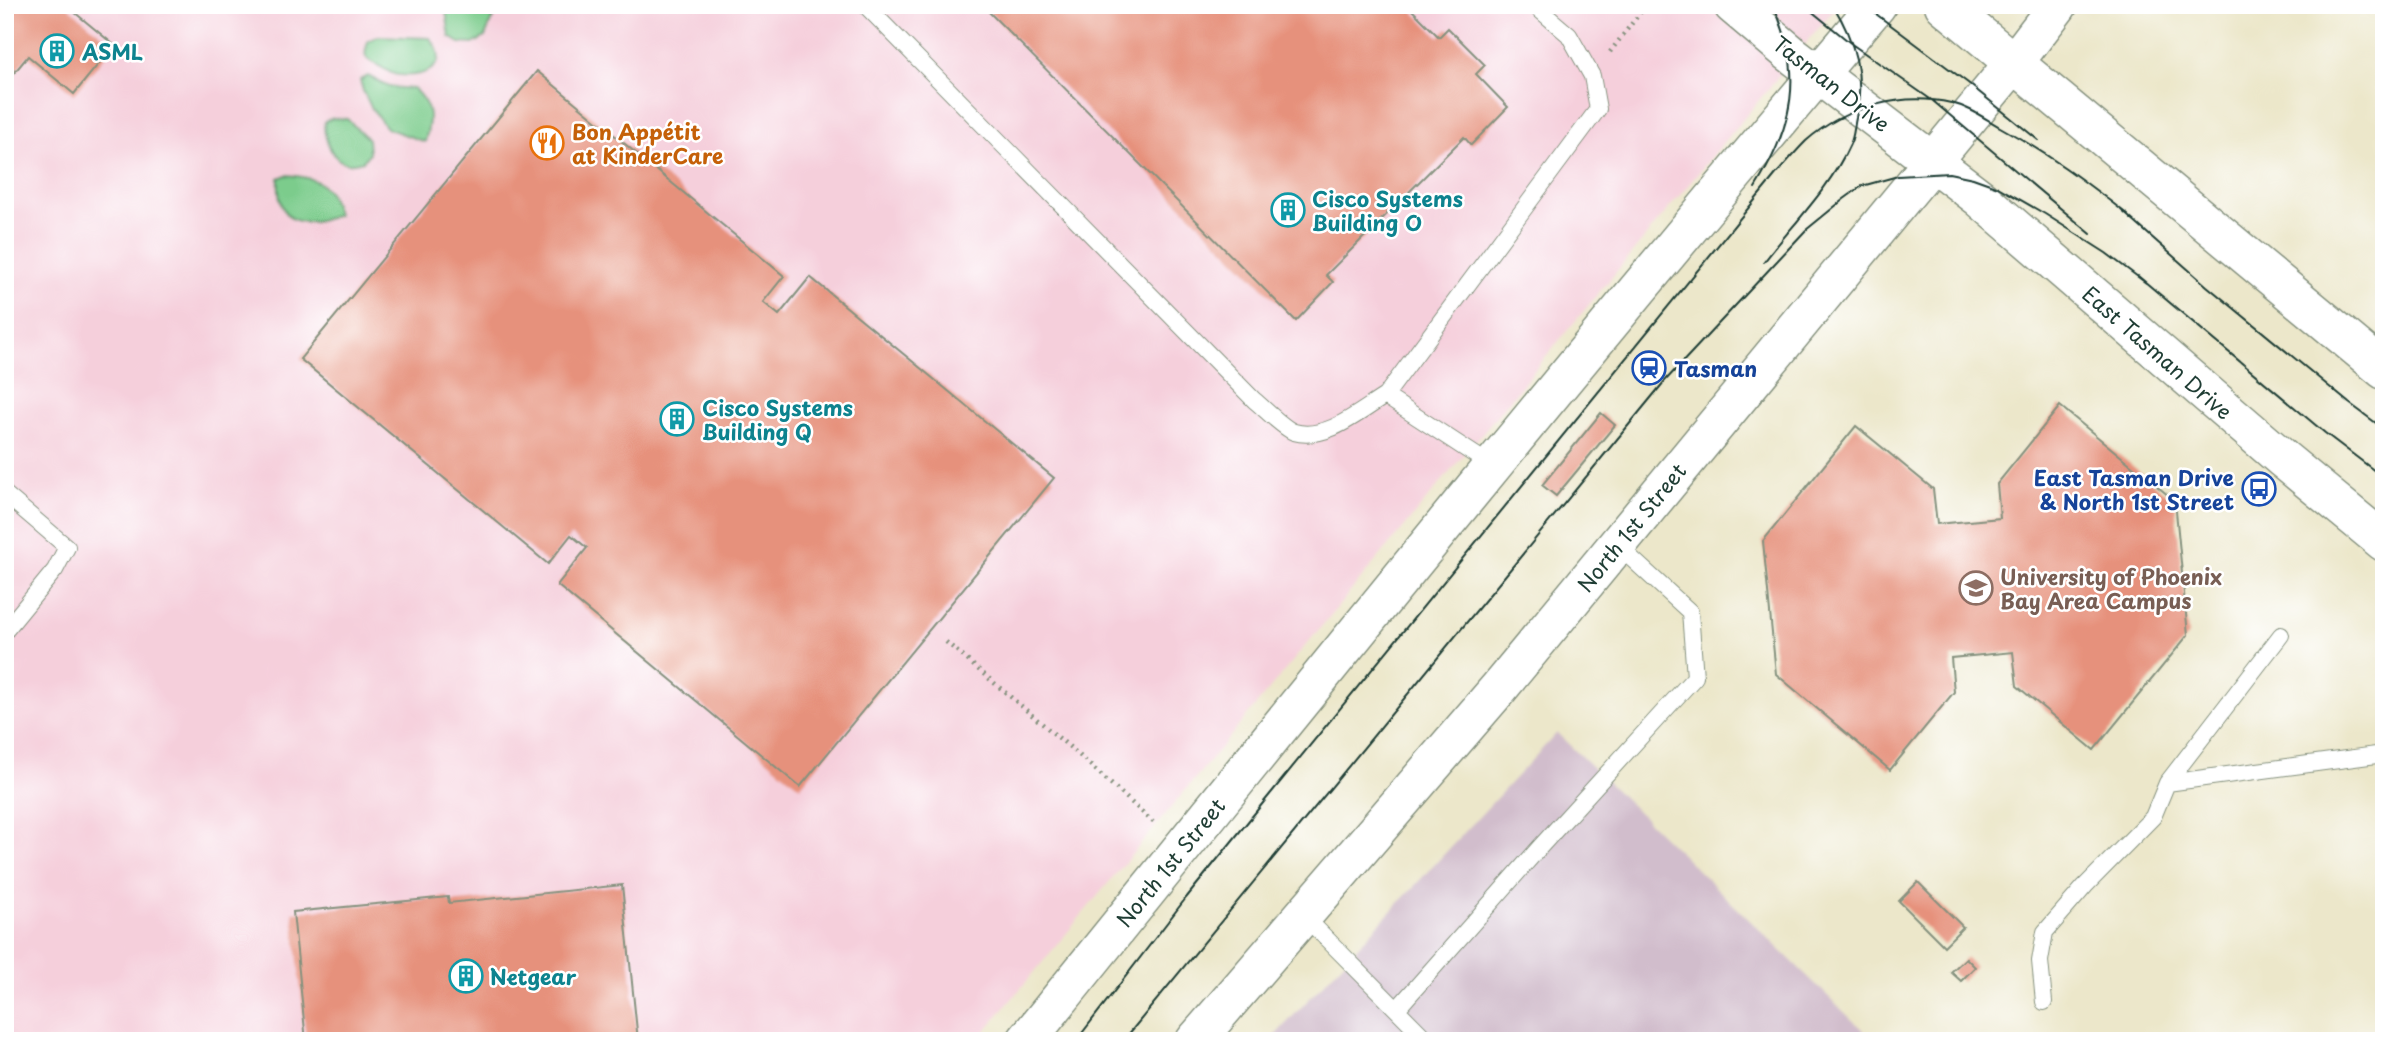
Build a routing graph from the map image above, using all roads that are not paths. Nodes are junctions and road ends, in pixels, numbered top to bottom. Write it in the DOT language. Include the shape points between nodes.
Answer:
graph roads {
  1 [pos="865,5"];
  2 [pos="1534,5"];
  3 [pos="1734,5"];
  4 [pos="1877,5"];
  5 [pos="1944,5"];
  6 [pos="2058,5"];
  7 [pos="2013,64"];
  8 [pos="1819,73"];
  9 [pos="1932,161"];
  10 [pos="2384,370"];
  11 [pos="1385,396"];
  12 [pos="1492,466"];
  13 [pos="5,494"];
  14 [pos="2384,542"];
  15 [pos="1616,545"];
  16 [pos="5,631"];
  17 [pos="2281,635"];
  18 [pos="2384,754"];
  19 [pos="2167,783"];
  20 [pos="1303,915"];
  21 [pos="2044,1002"];
  22 [pos="1397,1009"];
  23 [pos="1026,1041"];
  24 [pos="1195,1041"];
  25 [pos="1428,1041"];
  1 -- 11 [label="lane" via="1254,400 1292,432 1317,432 1338,425"];
  2 -- 11 [label="lane" via="1569,35 1592,76 1598,109"];
  3 -- 8 [label="main road, Tasman Drive"];
  4 -- 8 [label="main road, North 1st Street"];
  5 -- 7 [label="main road"];
  6 -- 7 [label="main road, North 1st Street"];
  7 -- 9 [label="main road, North 1st Street"];
  7 -- 10 [label="main road"];
  8 -- 9 [label="main road, Tasman Drive"];
  8 -- 12 [label="main road, North 1st Street"];
  9 -- 14 [label="main road, East Tasman Drive"];
  9 -- 15 [label="main road, North 1st Street"];
  11 -- 12 [label="lane"];
  12 -- 23 [label="main road, North 1st Street"];
  13 -- 16 [label="lane" via="67,547 55,570"];
  15 -- 20 [label="main road, North 1st Street"];
  15 -- 22 [label="lane" via="1690,612 1695,677"];
  17 -- 19 [label="lane"];
  18 -- 19 [label="lane"];
  19 -- 21 [label="lane" via="2153,817 2045,932 2040,961"];
  20 -- 22 [label="lane"];
  20 -- 24 [label="main road, North 1st Street"];
  22 -- 25 [label="lane"];
}
